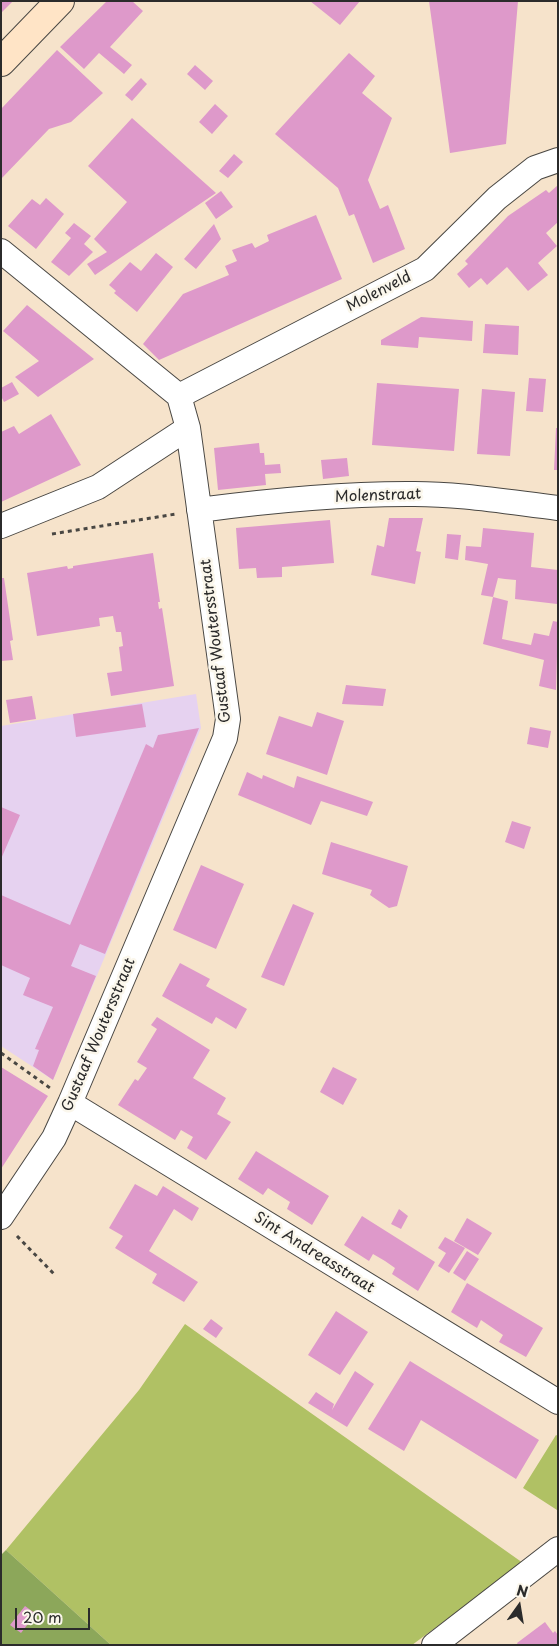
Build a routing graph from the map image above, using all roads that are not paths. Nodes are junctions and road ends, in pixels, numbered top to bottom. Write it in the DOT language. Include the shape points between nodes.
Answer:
graph roads {
  1 [pos="60,1"];
  2 [pos="1,62"];
  3 [pos="558,160"];
  4 [pos="1,251"];
  5 [pos="179,396"];
  6 [pos="188,428"];
  7 [pos="558,508"];
  8 [pos="199,510"];
  9 [pos="1,526"];
  10 [pos="70,1103"];
  11 [pos="8,1226"];
  12 [pos="558,1402"];
  13 [pos="558,1549"];
  14 [pos="434,1645"];
  1 -- 2 [label="main road"];
  3 -- 5 [label="street, Molenveld" via="535,168 496,198 425,269"];
  4 -- 5 [label="street"];
  5 -- 6 [label="street, Gustaaf Woutersstraat"];
  6 -- 8 [label="street, Gustaaf Woutersstraat"];
  6 -- 9 [label="street" via="98,487"];
  7 -- 8 [label="street, Molenstraat" via="469,497 408,494"];
  8 -- 10 [label="street, Gustaaf Woutersstraat" via="228,719 225,738"];
  10 -- 11 [label="street, Gustaaf Woutersstraat"];
  10 -- 12 [label="street, Sint Andreasstraat"];
  13 -- 14 [label="street"];
}
